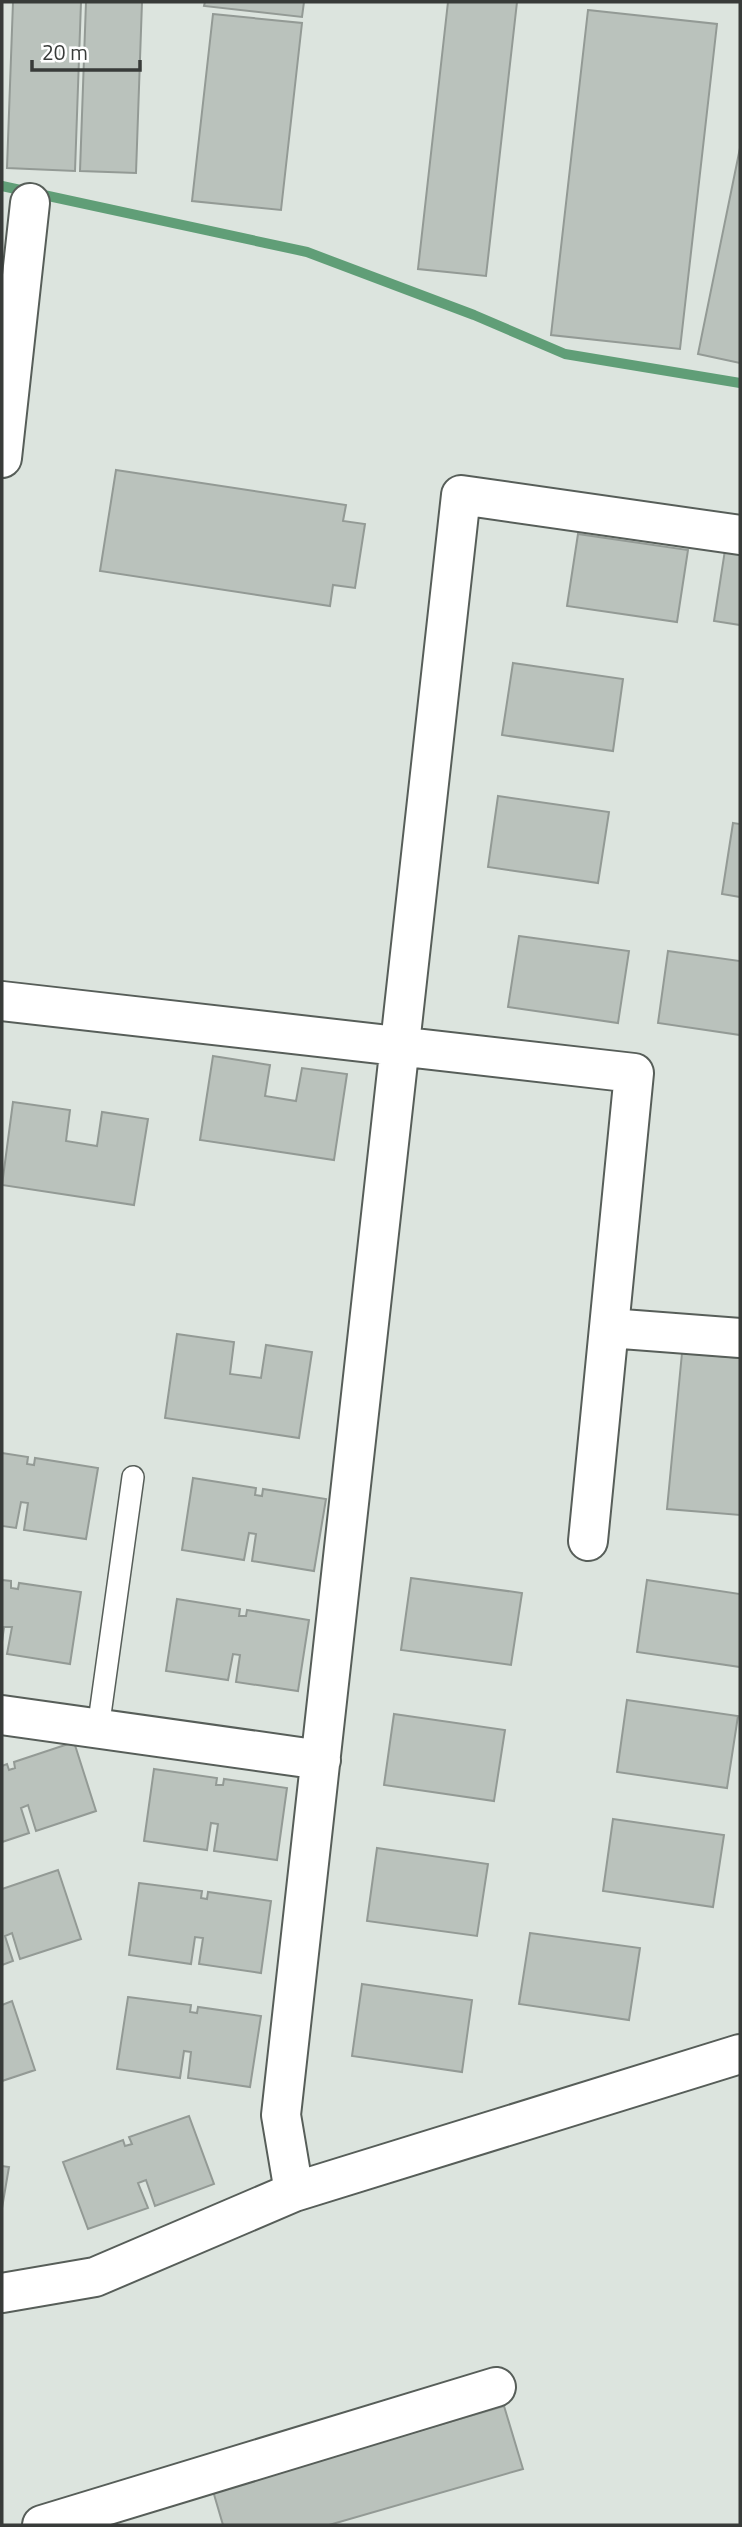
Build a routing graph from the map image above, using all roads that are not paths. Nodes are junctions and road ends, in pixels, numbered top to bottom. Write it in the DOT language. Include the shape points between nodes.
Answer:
graph roads {
  1 [pos="30,202"];
  2 [pos="2,458"];
  3 [pos="740,535"];
  4 [pos="2,1001"];
  5 [pos="400,1047"];
  6 [pos="609,1328"];
  7 [pos="740,1338"];
  8 [pos="133,1477"];
  9 [pos="588,1541"];
  10 [pos="2,1715"];
  11 [pos="98,1729"];
  12 [pos="321,1760"];
  13 [pos="740,2054"];
  14 [pos="294,2192"];
  15 [pos="2,2293"];
  16 [pos="496,2387"];
  17 [pos="42,2525"];
  1 -- 2 [label="street"];
  3 -- 5 [label="street" via="461,495"];
  4 -- 5 [label="street"];
  5 -- 6 [label="street" via="634,1073"];
  5 -- 12 [label="street"];
  6 -- 7 [label="street"];
  6 -- 9 [label="street"];
  8 -- 11 [label="lane"];
  10 -- 11 [label="street"];
  11 -- 12 [label="street"];
  12 -- 14 [label="street" via="281,2115"];
  13 -- 14 [label="street"];
  14 -- 15 [label="street" via="95,2277"];
  16 -- 17 [label="street"];
}
